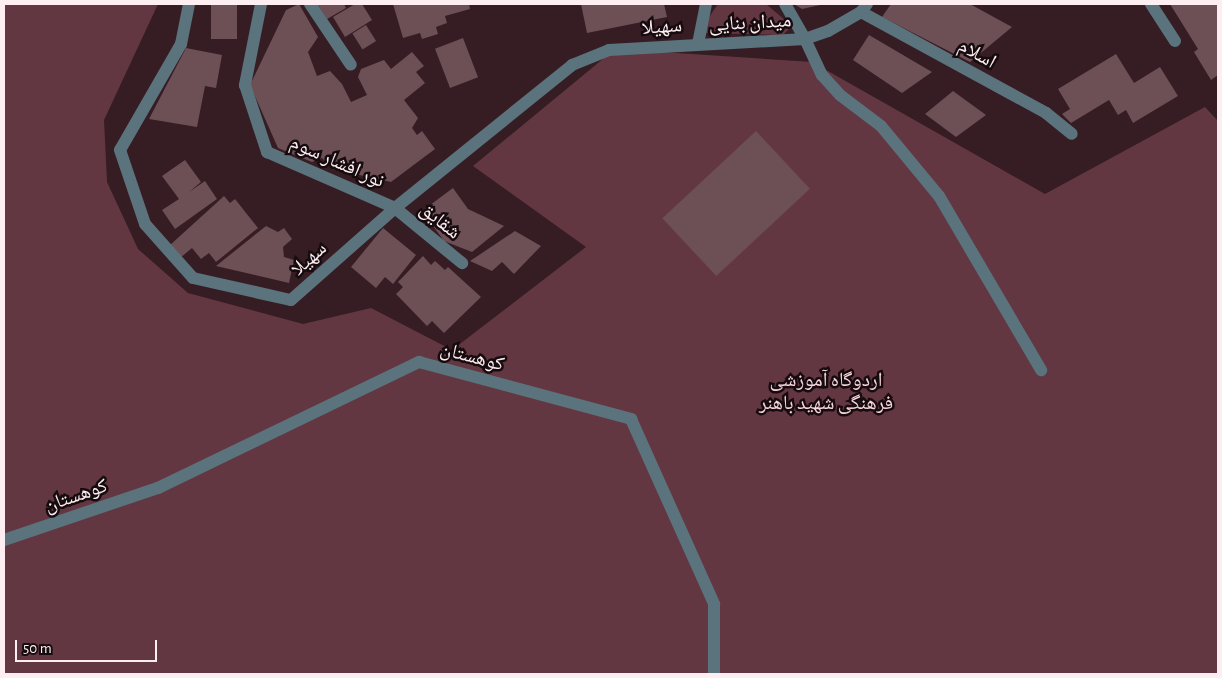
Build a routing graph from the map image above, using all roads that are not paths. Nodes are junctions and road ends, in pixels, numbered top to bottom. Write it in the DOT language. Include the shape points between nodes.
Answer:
graph roads {
  1 [pos="189,4"];
  2 [pos="262,4"];
  3 [pos="310,4"];
  4 [pos="706,4"];
  5 [pos="785,4"];
  6 [pos="1151,4"];
  7 [pos="864,8"];
  8 [pos="805,38"];
  9 [pos="1175,41"];
  10 [pos="698,44"];
  11 [pos="350,65"];
  12 [pos="1072,134"];
  13 [pos="394,208"];
  14 [pos="462,263"];
  15 [pos="1042,370"];
  16 [pos="4,540"];
  17 [pos="714,674"];
  1 -- 13 [label="street, سهیلا" via="180,44 120,150 144,224 193,278 291,300"];
  2 -- 13 [label="street, نور افشار سوم" via="245,85 267,152"];
  3 -- 11 [label="street"];
  4 -- 10 [label="street, میدان بنایی"];
  5 -- 8 [label="street, میدان بنایی"];
  6 -- 9 [label="street"];
  7 -- 8 [label="street" via="828,31"];
  7 -- 12 [label="street, اسلام" via="1046,113"];
  8 -- 10 [label="street, میدان بنایی" via="751,44"];
  8 -- 15 [label="street" via="822,75 840,95 880,126 939,196"];
  10 -- 13 [label="street, سهیلا" via="609,50 572,65"];
  13 -- 14 [label="street, شقایق"];
  16 -- 17 [label="street, کوهستان" via="158,488 420,362 631,419 714,604"];
}
